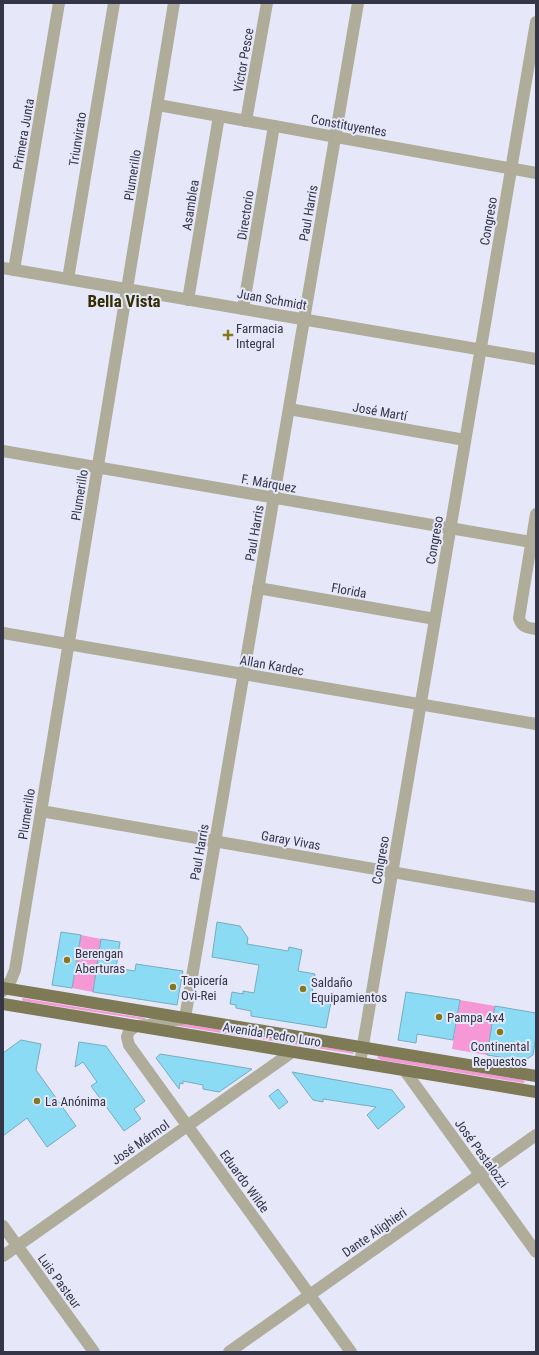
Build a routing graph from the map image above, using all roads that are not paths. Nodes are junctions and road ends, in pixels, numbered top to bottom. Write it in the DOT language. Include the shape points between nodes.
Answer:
graph roads {
  1 [pos="59,3"];
  2 [pos="114,3"];
  3 [pos="174,3"];
  4 [pos="267,3"];
  5 [pos="358,3"];
  6 [pos="536,22"];
  7 [pos="158,105"];
  8 [pos="218,116"];
  9 [pos="246,121"];
  10 [pos="274,126"];
  11 [pos="335,137"];
  12 [pos="511,168"];
  13 [pos="536,173"];
  14 [pos="9,269"];
  15 [pos="68,279"];
  16 [pos="127,289"];
  17 [pos="188,300"];
  18 [pos="243,309"];
  19 [pos="304,319"];
  20 [pos="481,349"];
  21 [pos="536,359"];
  22 [pos="289,410"];
  23 [pos="466,440"];
  24 [pos="3,451"];
  25 [pos="98,467"];
  26 [pos="274,498"];
  27 [pos="536,514"];
  28 [pos="450,528"];
  29 [pos="531,542"];
  30 [pos="258,588"];
  31 [pos="435,619"];
  32 [pos="536,629"];
  33 [pos="3,633"];
  34 [pos="68,645"];
  35 [pos="244,674"];
  36 [pos="421,705"];
  37 [pos="536,724"];
  38 [pos="41,811"];
  39 [pos="215,841"];
  40 [pos="392,872"];
  41 [pos="536,897"];
  42 [pos="4,989"];
  43 [pos="3,1004"];
  44 [pos="185,1018"];
  45 [pos="136,1026"];
  46 [pos="363,1047"];
  47 [pos="292,1052"];
  48 [pos="360,1063"];
  49 [pos="405,1070"];
  50 [pos="536,1076"];
  51 [pos="536,1092"];
  52 [pos="188,1126"];
  53 [pos="536,1135"];
  54 [pos="480,1174"];
  55 [pos="3,1226"];
  56 [pos="18,1246"];
  57 [pos="536,1252"];
  58 [pos="3,1256"];
  59 [pos="310,1294"];
  60 [pos="94,1352"];
  61 [pos="229,1352"];
  62 [pos="351,1352"];
  1 -- 14 [label="street, Primera Junta"];
  2 -- 15 [label="street, Triunvirato"];
  3 -- 7 [label="street, Plumerillo"];
  4 -- 9 [label="street, Víctor Pesce"];
  5 -- 11 [label="street, Paul Harris"];
  6 -- 12 [label="street, Congreso"];
  7 -- 8 [label="street, Constituyentes"];
  7 -- 16 [label="street, Plumerillo"];
  8 -- 9 [label="street, Constituyentes"];
  8 -- 17 [label="street, Asamblea"];
  9 -- 10 [label="street, Constituyentes"];
  10 -- 11 [label="street, Constituyentes"];
  10 -- 18 [label="street, Directorio"];
  11 -- 12 [label="street, Constituyentes"];
  11 -- 19 [label="street, Paul Harris"];
  12 -- 13 [label="street, Constituyentes"];
  12 -- 20 [label="street, Congreso"];
  14 -- 15 [label="street, Juan Schmidt"];
  15 -- 16 [label="street, Juan Schmidt"];
  16 -- 17 [label="street, Juan Schmidt"];
  16 -- 25 [label="street, Plumerillo"];
  17 -- 18 [label="street, Juan Schmidt"];
  18 -- 19 [label="street, Juan Schmidt"];
  19 -- 20 [label="street, Juan Schmidt"];
  19 -- 22 [label="street, Paul Harris"];
  20 -- 21 [label="street, Juan Schmidt"];
  20 -- 23 [label="street, Congreso"];
  22 -- 23 [label="street, José Martí"];
  22 -- 26 [label="street, Paul Harris"];
  23 -- 28 [label="street, Congreso"];
  24 -- 25 [label="street, F. Márquez"];
  25 -- 26 [label="street, F. Márquez"];
  25 -- 34 [label="street, Plumerillo"];
  26 -- 28 [label="street, F. Márquez"];
  26 -- 30 [label="street, Paul Harris"];
  27 -- 29 [label="street"];
  28 -- 29 [label="street, F. Márquez"];
  28 -- 31 [label="street, Congreso"];
  29 -- 32 [label="street" via="519,614 521,623 527,628"];
  30 -- 31 [label="street, Florida"];
  30 -- 35 [label="street, Paul Harris"];
  31 -- 36 [label="street, Congreso"];
  33 -- 34 [label="street, Allan Kardec"];
  34 -- 35 [label="street, Allan Kardec"];
  34 -- 38 [label="street, Plumerillo"];
  35 -- 36 [label="street, Allan Kardec"];
  35 -- 39 [label="street, Paul Harris"];
  36 -- 37 [label="street, Allan Kardec"];
  36 -- 40 [label="street, Congreso"];
  38 -- 39 [label="street, Garay Vivas"];
  38 -- 42 [label="street, Plumerillo" via="14,970 11,980"];
  39 -- 40 [label="street, Garay Vivas"];
  39 -- 44 [label="street, Paul Harris"];
  40 -- 41 [label="street, Garay Vivas"];
  40 -- 46 [label="street, Congreso"];
  42 -- 44 [label="main road, Avenida Pedro Luro"];
  43 -- 45 [label="main road, Avenida Pedro Luro"];
  44 -- 45 [label="street"];
  44 -- 46 [label="main road, Avenida Pedro Luro"];
  45 -- 47 [label="main road, Avenida Pedro Luro"];
  45 -- 52 [label="street, Eduardo Wilde" via="129,1031 128,1043"];
  46 -- 48 [label="street, Congreso"];
  46 -- 50 [label="main road, Avenida Pedro Luro"];
  47 -- 48 [label="main road, Avenida Pedro Luro"];
  47 -- 52 [label="street, José Mármol"];
  48 -- 49 [label="main road, Avenida Pedro Luro"];
  49 -- 51 [label="main road, Avenida Pedro Luro"];
  49 -- 54 [label="street, José Pestalozzi"];
  52 -- 56 [label="street, José Mármol"];
  52 -- 59 [label="street, Eduardo Wilde"];
  53 -- 54 [label="street, Dante Alighieri"];
  54 -- 57 [label="street, José Pestalozzi"];
  54 -- 59 [label="street, Dante Alighieri"];
  55 -- 56 [label="street, Luis Pasteur"];
  56 -- 58 [label="street, José Mármol"];
  56 -- 60 [label="street, Luis Pasteur"];
  59 -- 61 [label="street, Dante Alighieri"];
  59 -- 62 [label="street, Eduardo Wilde"];
}
